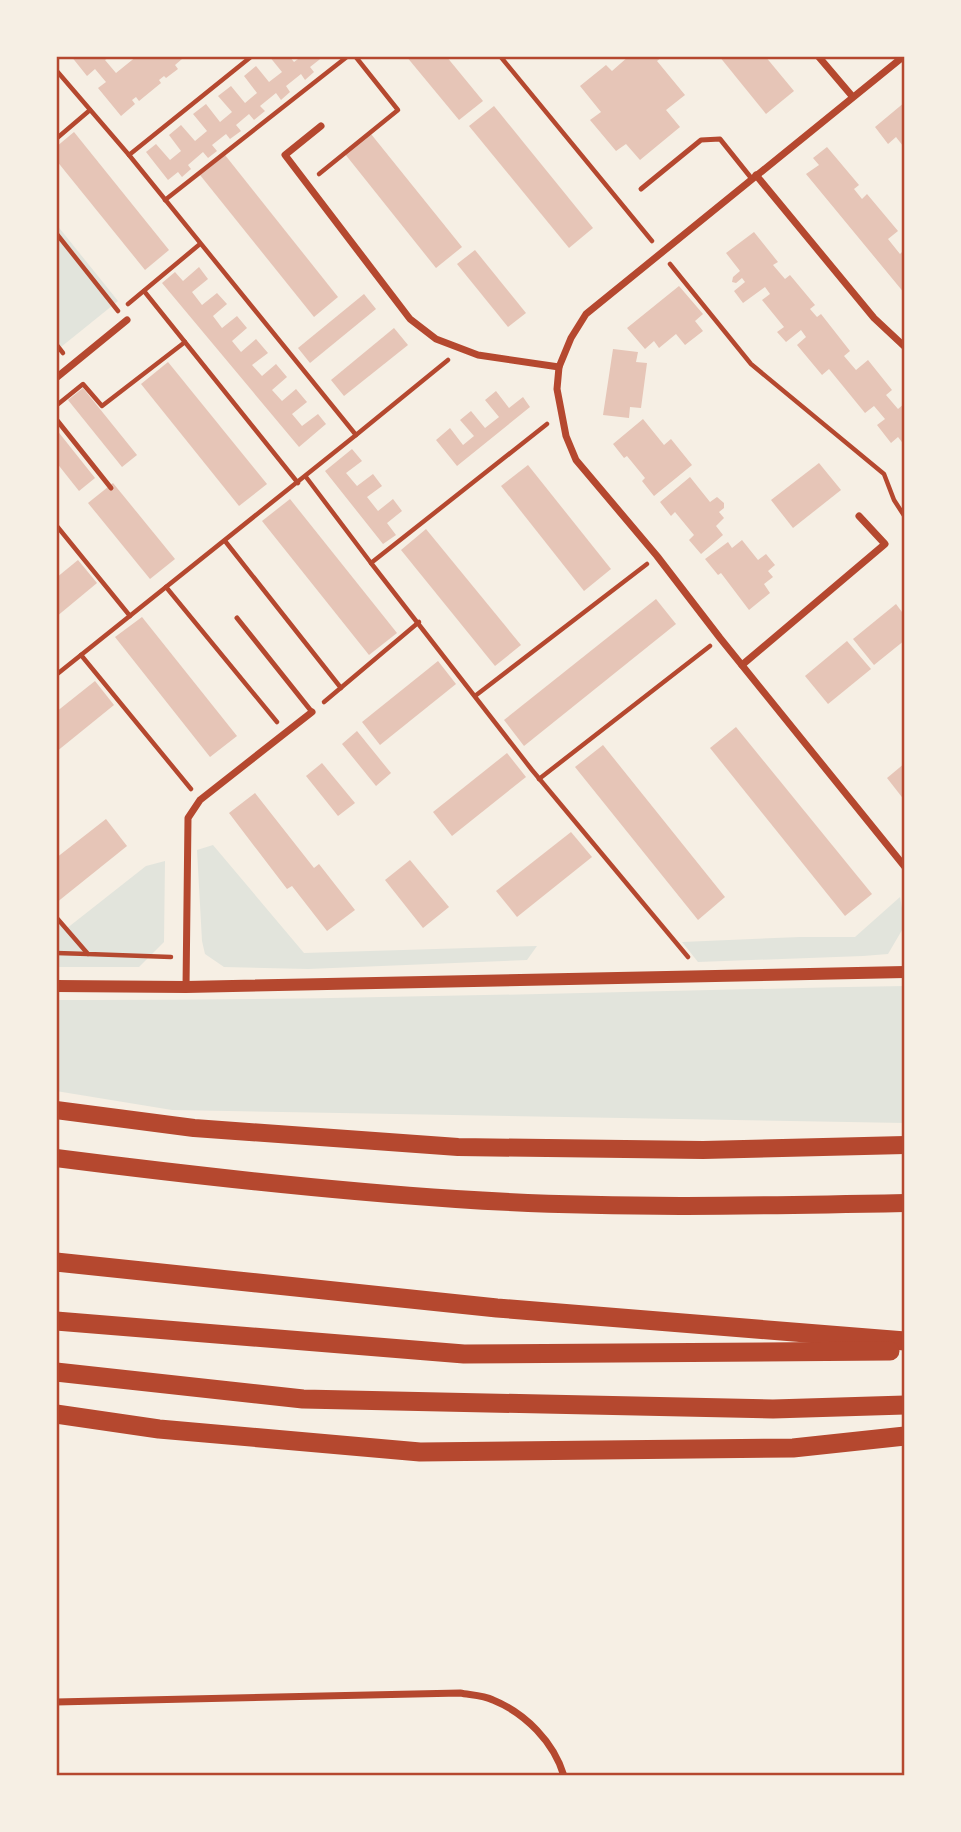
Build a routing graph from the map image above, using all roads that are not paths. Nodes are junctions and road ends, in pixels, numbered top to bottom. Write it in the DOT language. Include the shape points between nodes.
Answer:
graph roads {
  1 [pos="818,56"];
  2 [pos="904,56"];
  3 [pos="852,96"];
  4 [pos="321,126"];
  5 [pos="754,177"];
  6 [pos="641,189"];
  7 [pos="127,320"];
  8 [pos="905,347"];
  9 [pos="559,367"];
  10 [pos="56,378"];
  11 [pos="56,419"];
  12 [pos="111,488"];
  13 [pos="859,516"];
  14 [pos="237,618"];
  15 [pos="742,664"];
  16 [pos="312,712"];
  17 [pos="905,866"];
  18 [pos="905,972"];
  19 [pos="56,986"];
  20 [pos="186,987"];
  21 [pos="56,1110"];
  22 [pos="905,1145"];
  23 [pos="56,1158"];
  24 [pos="905,1203"];
  25 [pos="56,1262"];
  26 [pos="56,1321"];
  27 [pos="905,1341"];
  28 [pos="905,1351"];
  29 [pos="56,1372"];
  30 [pos="905,1405"];
  31 [pos="56,1414"];
  32 [pos="905,1436"];
  33 [pos="56,1702"];
  34 [pos="564,1776"];
  1 -- 3 [label="street"];
  2 -- 3 [label="street"];
  3 -- 5 [label="street"];
  4 -- 9 [label="street" via="285,155 410,319 436,339 462,350"];
  5 -- 6 [label="lane" via="720,139 701,140"];
  5 -- 8 [label="street" via="874,318"];
  5 -- 9 [label="street" via="586,314"];
  7 -- 10 [label="street"];
  9 -- 15 [label="street" via="557,389 576,460"];
  11 -- 12 [label="lane"];
  13 -- 15 [label="street" via="885,544"];
  14 -- 16 [label="lane"];
  15 -- 17 [label="street"];
  16 -- 20 [label="street" via="200,800 188,818"];
  18 -- 20 [label="street"];
  19 -- 20 [label="street"];
  21 -- 22 [label="highway" via="194,1128 458,1147 703,1150"];
  23 -- 24 [label="highway" via="194,1176 457,1199 697,1207"];
  25 -- 27 [label="highway" via="497,1308"];
  26 -- 28 [label="highway" via="464,1353"];
  29 -- 30 [label="highway" via="303,1399 773,1409"];
  31 -- 32 [label="highway" via="159,1429 420,1452 793,1448"];
  33 -- 34 [label="street" via="460,1693 491,1698 521,1714 545,1741"];
}
